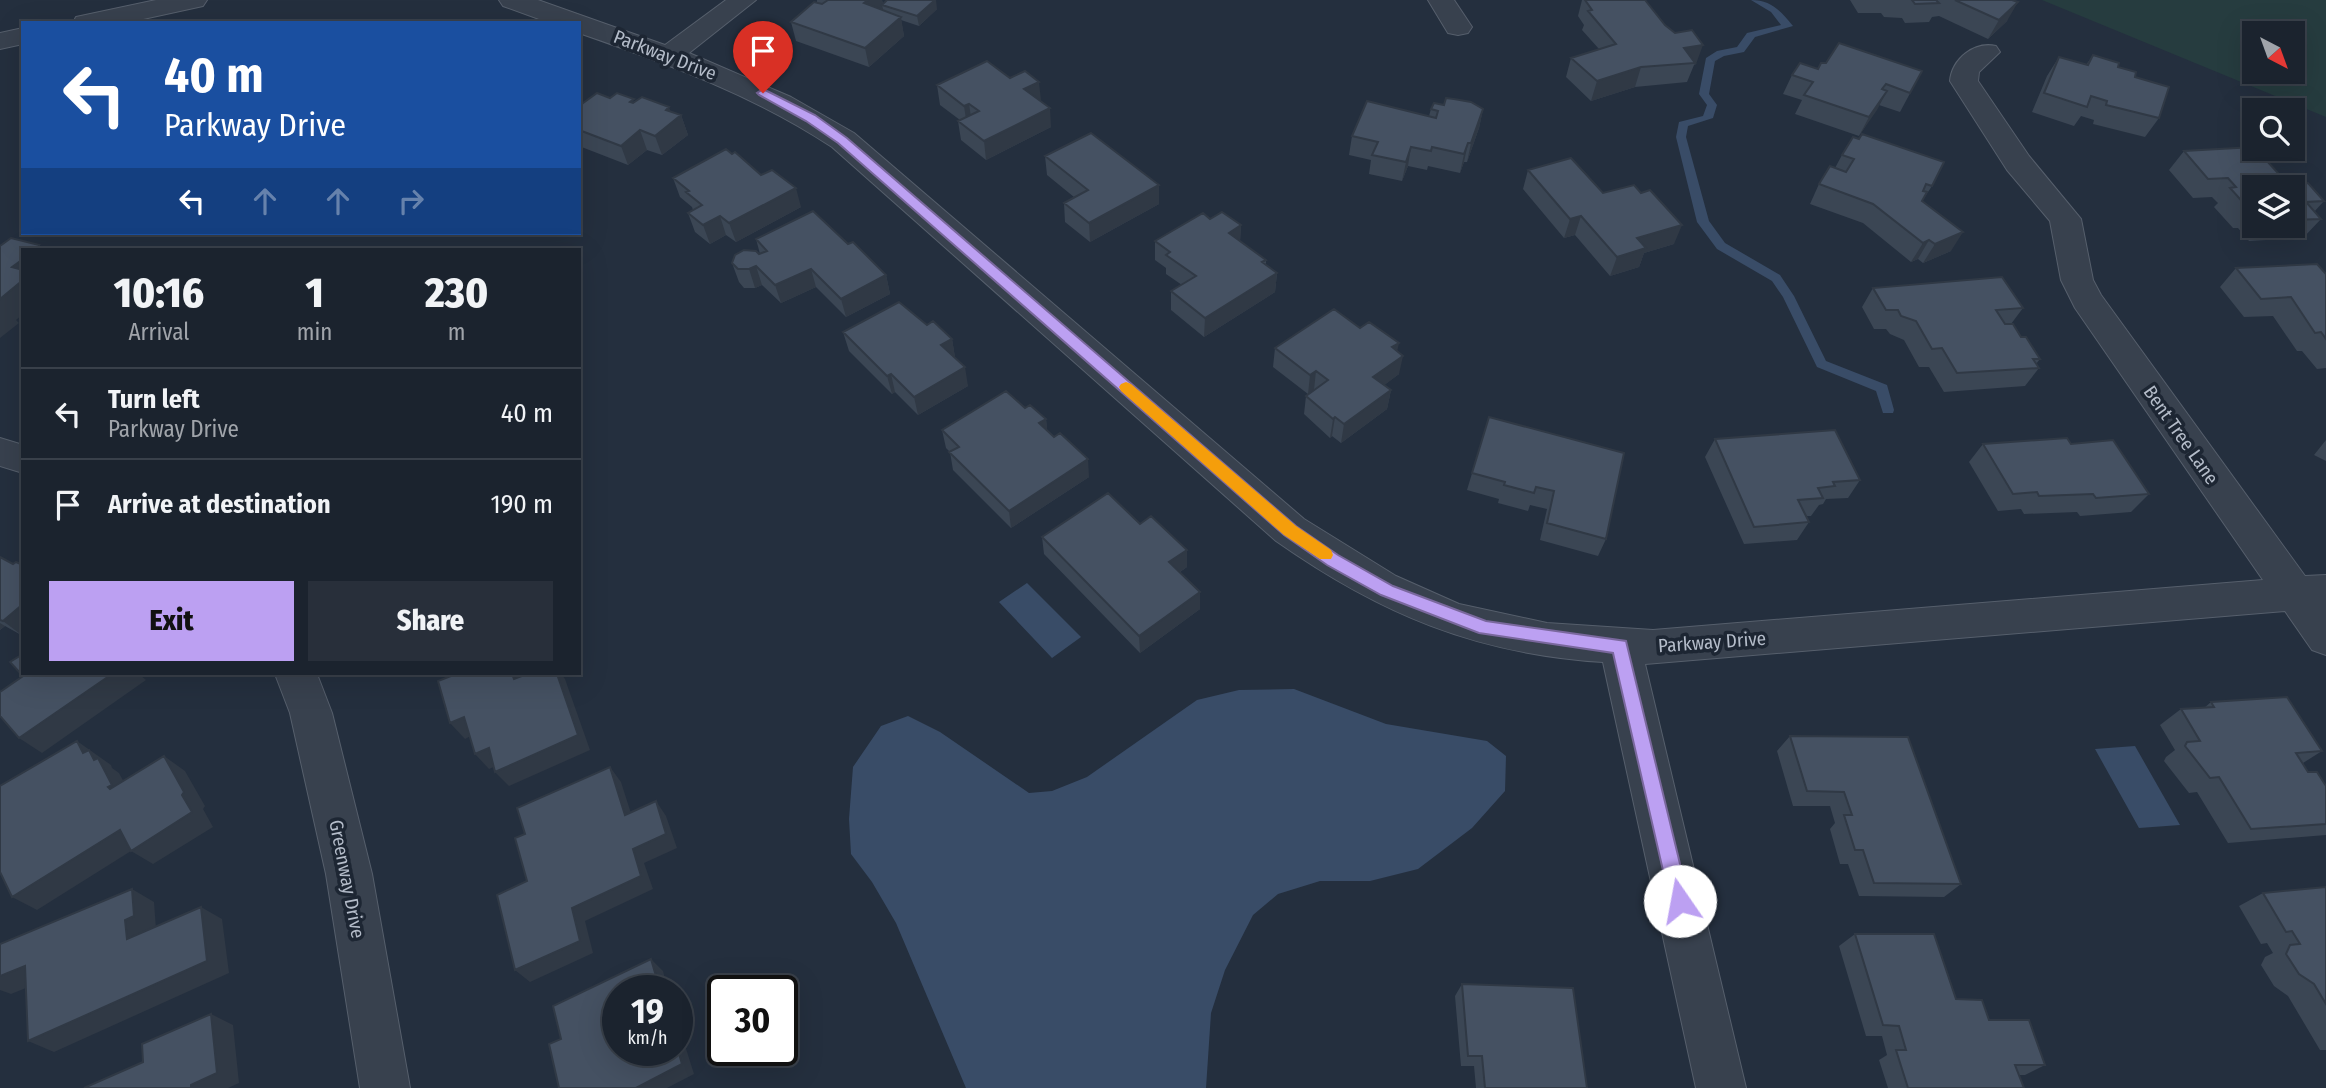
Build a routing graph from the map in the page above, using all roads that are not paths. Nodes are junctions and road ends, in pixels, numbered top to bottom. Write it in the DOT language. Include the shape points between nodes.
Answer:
graph roads {
  1 [pos="194,0"];
  2 [pos="512,0"];
  3 [pos="743,0"];
  4 [pos="1441,0"];
  5 [pos="95,21"];
  6 [pos="572,21"];
  7 [pos="581,24"];
  8 [pos="1458,27"];
  9 [pos="21,36"];
  10 [pos="0,41"];
  11 [pos="1986,52"];
  12 [pos="668,56"];
  13 [pos="0,452"];
  14 [pos="21,458"];
  15 [pos="2309,592"];
  16 [pos="2326,638"];
  17 [pos="1620,646"];
  18 [pos="296,675"];
  19 [pos="385,1088"];
  20 [pos="1721,1088"];
  1 -- 5 [label="street"];
  2 -- 6 [label="street, Parkway Drive"];
  3 -- 12 [label="street"];
  4 -- 8 [label="street"];
  7 -- 12 [label="street, Parkway Drive"];
  9 -- 10 [label="street"];
  11 -- 15 [label="street, Bent Tree Lane" via="1965,69 1964,82 2018,163 2066,219 2077,280 2087,300"];
  12 -- 17 [label="street, Parkway Drive" via="763,93 843,141 1290,530 1333,560 1387,591 1485,628"];
  13 -- 14 [label="street"];
  15 -- 16 [label="street, Bent Tree Lane"];
  15 -- 17 [label="street, Parkway Drive" via="1985,621"];
  17 -- 20 [label="street"];
  18 -- 19 [label="street, Greenway Drive" via="311,713 349,874"];
}
